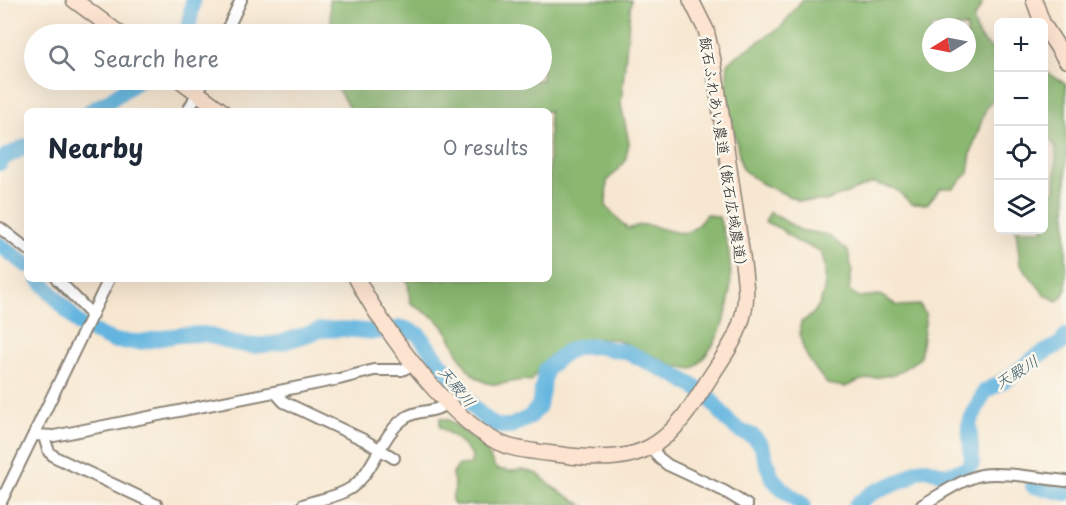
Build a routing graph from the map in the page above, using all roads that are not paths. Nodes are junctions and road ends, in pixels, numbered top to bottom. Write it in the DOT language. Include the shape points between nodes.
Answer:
graph roads {
  1 [pos="74,0"];
  2 [pos="241,0"];
  3 [pos="692,0"];
  4 [pos="1035,0"];
  5 [pos="1041,18"];
  6 [pos="106,24"];
  7 [pos="230,24"];
  8 [pos="1048,33"];
  9 [pos="1066,60"];
  10 [pos="198,90"];
  11 [pos="204,90"];
  12 [pos="189,108"];
  13 [pos="219,108"];
  14 [pos="0,228"];
  15 [pos="24,247"];
  16 [pos="59,282"];
  17 [pos="108,282"];
  18 [pos="359,282"];
  19 [pos="90,319"];
  20 [pos="414,364"];
  21 [pos="275,392"];
  22 [pos="448,402"];
  23 [pos="39,436"];
  24 [pos="652,448"];
  25 [pos="381,450"];
  26 [pos="394,458"];
  27 [pos="1066,482"];
  28 [pos="0,504"];
  29 [pos="157,505"];
  30 [pos="303,505"];
  31 [pos="747,505"];
  32 [pos="922,505"];
  1 -- 6 [label="street"];
  2 -- 7 [label="street"];
  3 -- 24 [label="street, 飯石ふれあい農道（飯石広域農道）" via="706,30 713,60 745,284 745,309 738,331 697,398 673,430"];
  4 -- 5 [label="street"];
  8 -- 9 [label="street"];
  10 -- 12 [label="street"];
  11 -- 13 [label="street"];
  14 -- 15 [label="street"];
  16 -- 19 [label="street"];
  17 -- 19 [label="street"];
  18 -- 20 [label="street, 飯石ふれあい農道（飯石広域農道）" via="380,320"];
  19 -- 23 [label="street"];
  20 -- 21 [label="street" via="402,370 374,369"];
  20 -- 22 [label="street, 飯石ふれあい農道（飯石広域農道）"];
  21 -- 23 [label="street"];
  21 -- 25 [label="street" via="284,402"];
  22 -- 24 [label="street, 飯石ふれあい農道（飯石広域農道）" via="487,436 518,448 594,458 619,458"];
  22 -- 25 [label="street" via="441,409 404,419"];
  23 -- 28 [label="street"];
  23 -- 29 [label="street" via="55,457"];
  24 -- 31 [label="street" via="668,465"];
  25 -- 26 [label="street"];
  25 -- 30 [label="street" via="353,487"];
  27 -- 32 [label="street" via="983,475"];
}
